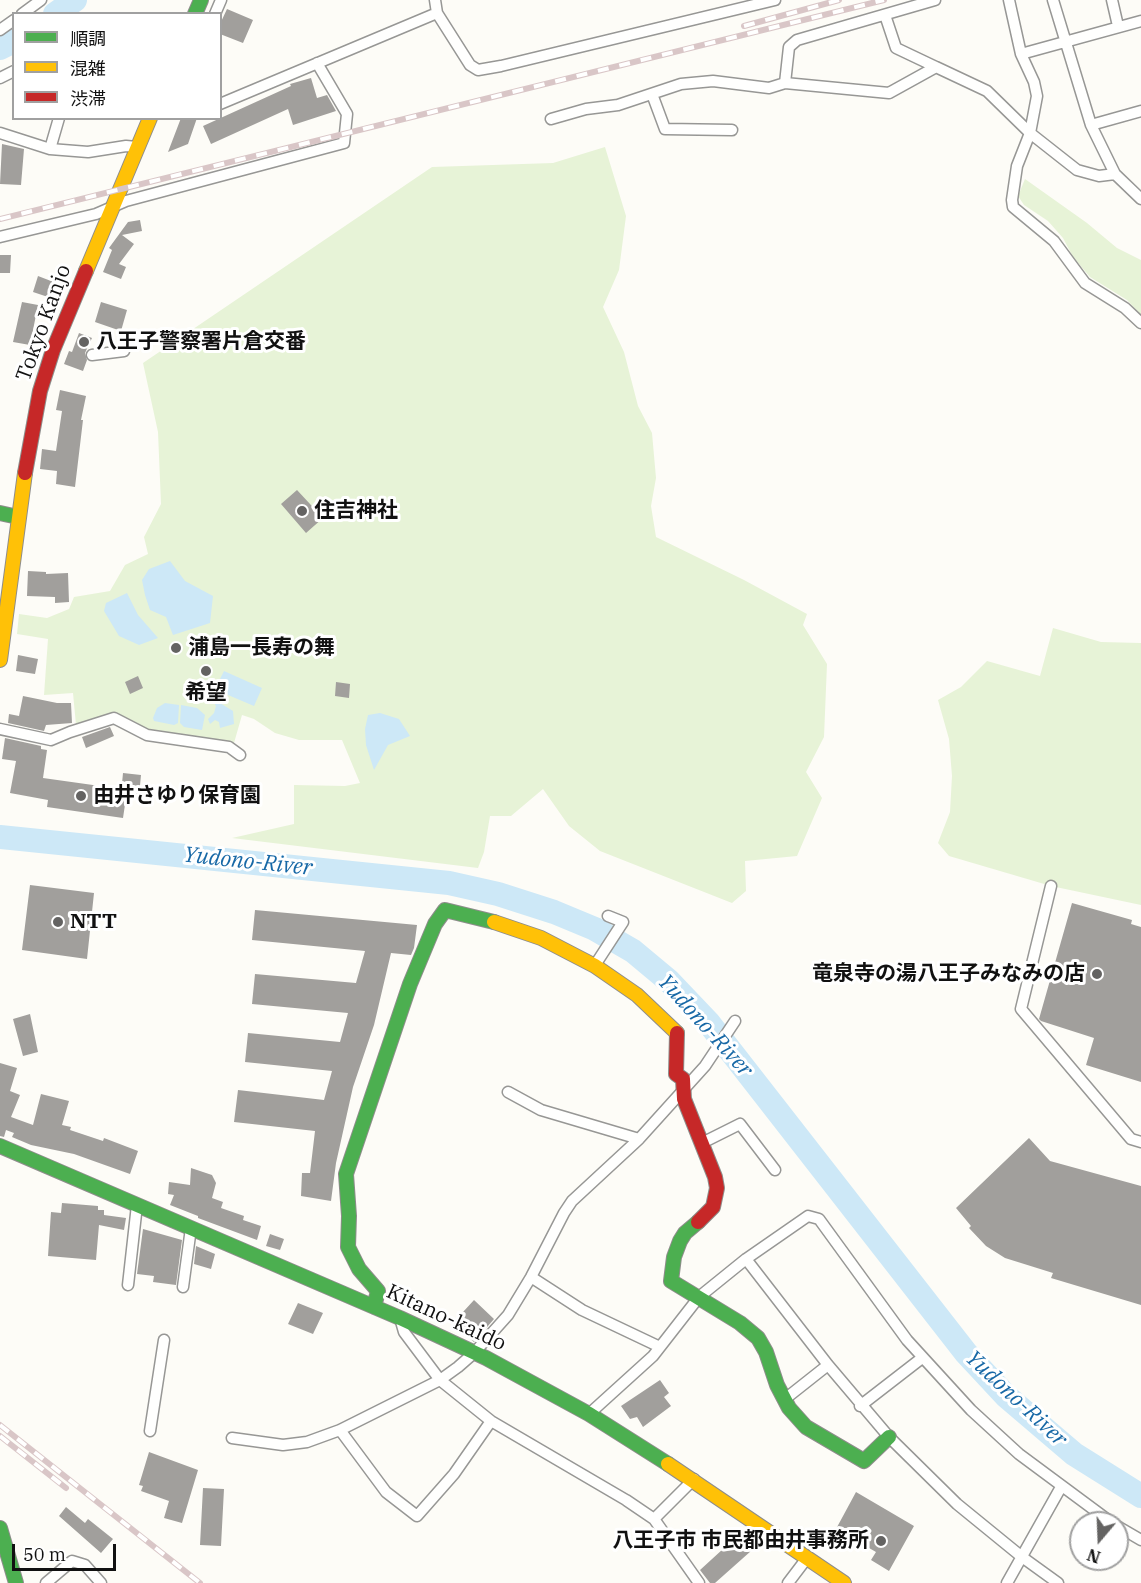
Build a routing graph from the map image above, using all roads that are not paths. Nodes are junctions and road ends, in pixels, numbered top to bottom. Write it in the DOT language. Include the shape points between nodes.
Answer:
graph roads {
  1 [pos="41,0"];
  2 [pos="435,0"];
  3 [pos="775,0"];
  4 [pos="935,0"];
  5 [pos="1009,0"];
  6 [pos="1053,0"];
  7 [pos="1112,0"];
  8 [pos="736,5"];
  9 [pos="25,12"];
  10 [pos="437,13"];
  11 [pos="885,15"];
  12 [pos="1141,21"];
  13 [pos="1118,26"];
  14 [pos="1066,43"];
  15 [pos="1021,54"];
  16 [pos="317,63"];
  17 [pos="936,67"];
  18 [pos="785,83"];
  19 [pos="652,94"];
  20 [pos="222,103"];
  21 [pos="1141,111"];
  22 [pos="551,119"];
  23 [pos="58,120"];
  24 [pos="149,120"];
  25 [pos="1091,125"];
  26 [pos="732,130"];
  27 [pos="0,133"];
  28 [pos="1030,133"];
  29 [pos="137,147"];
  30 [pos="50,149"];
  31 [pos="1115,174"];
  32 [pos="1141,198"];
  33 [pos="112,207"];
  34 [pos="0,237"];
  35 [pos="1141,323"];
  36 [pos="124,351"];
  37 [pos="92,355"];
  38 [pos="0,513"];
  39 [pos="18,517"];
  40 [pos="0,660"];
  41 [pos="0,729"];
  42 [pos="240,755"];
  43 [pos="1051,886"];
  44 [pos="608,916"];
  45 [pos="596,964"];
  46 [pos="734,1023"];
  47 [pos="684,1089"];
  48 [pos="508,1092"];
  49 [pos="639,1139"];
  50 [pos="1141,1142"];
  51 [pos="702,1143"];
  52 [pos="0,1146"];
  53 [pos="775,1170"];
  54 [pos="137,1205"];
  55 [pos="191,1228"];
  56 [pos="746,1259"];
  57 [pos="531,1277"];
  58 [pos="128,1285"];
  59 [pos="183,1287"];
  60 [pos="699,1297"];
  61 [pos="374,1307"];
  62 [pos="400,1318"];
  63 [pos="164,1340"];
  64 [pos="660,1347"];
  65 [pos="474,1353"];
  66 [pos="922,1358"];
  67 [pos="828,1365"];
  68 [pos="440,1380"];
  69 [pos="784,1399"];
  70 [pos="860,1406"];
  71 [pos="589,1414"];
  72 [pos="490,1421"];
  73 [pos="340,1430"];
  74 [pos="150,1431"];
  75 [pos="889,1437"];
  76 [pos="232,1438"];
  77 [pos="693,1479"];
  78 [pos="1061,1487"];
  79 [pos="1095,1511"];
  80 [pos="654,1520"];
  81 [pos="0,1528"];
  82 [pos="1022,1557"];
  83 [pos="807,1558"];
  84 [pos="16,1583"];
  85 [pos="46,1583"];
  86 [pos="101,1583"];
  87 [pos="699,1583"];
  88 [pos="788,1583"];
  89 [pos="844,1583"];
  90 [pos="1007,1583"];
  91 [pos="1058,1583"];
  1 -- 9 [label="street"];
  2 -- 10 [label="street"];
  3 -- 8 [label="street"];
  4 -- 11 [label="street"];
  5 -- 15 [label="street"];
  6 -- 14 [label="street"];
  7 -- 13 [label="street"];
  8 -- 10 [label="street" via="478,70"];
  10 -- 16 [label="street"];
  11 -- 17 [label="street" via="896,48"];
  11 -- 18 [label="street" via="797,40 789,47"];
  12 -- 13 [label="street"];
  13 -- 14 [label="street"];
  14 -- 15 [label="street"];
  14 -- 25 [label="street"];
  15 -- 28 [label="street" via="1037,96"];
  16 -- 20 [label="street"];
  16 -- 33 [label="street" via="347,114 344,143"];
  17 -- 18 [label="street" via="889,93"];
  17 -- 28 [label="street" via="987,91"];
  18 -- 19 [label="street" via="769,88 712,81 681,84"];
  19 -- 22 [label="street"];
  19 -- 26 [label="street" via="665,129"];
  21 -- 25 [label="street"];
  23 -- 30 [label="street"];
  24 -- 29 [label="main road, Tokyo Kanjo"];
  25 -- 31 [label="street"];
  27 -- 30 [label="street"];
  28 -- 31 [label="street" via="1077,170 1099,176"];
  28 -- 35 [label="street" via="1017,166 1013,207 1054,241 1085,283"];
  29 -- 30 [label="street" via="88,152"];
  29 -- 33 [label="main road, Tokyo Kanjo"];
  31 -- 32 [label="street"];
  33 -- 34 [label="street"];
  33 -- 39 [label="main road, Tokyo Kanjo" via="40,391"];
  36 -- 37 [label="street"];
  38 -- 39 [label="main road"];
  39 -- 40 [label="main road, Tokyo Kanjo"];
  41 -- 42 [label="street" via="51,740 114,718 147,735 230,747"];
  43 -- 50 [label="street" via="1021,1009 1131,1139"];
  44 -- 45 [label="street" via="623,922"];
  45 -- 47 [label="main road" via="676,1031 676,1074 683,1079"];
  45 -- 61 [label="main road" via="542,938 480,917 445,910 435,924 410,984 346,1174 348,1247 358,1269 378,1291"];
  46 -- 47 [label="street" via="706,1065"];
  47 -- 49 [label="street"];
  47 -- 51 [label="main road" via="684,1099"];
  48 -- 49 [label="street" via="541,1110"];
  49 -- 57 [label="street" via="572,1201"];
  51 -- 53 [label="street" via="740,1124"];
  51 -- 60 [label="main road" via="715,1177 716,1197 707,1215 680,1240 671,1281"];
  52 -- 54 [label="main road, Kitano-kaido"];
  54 -- 55 [label="main road, Kitano-kaido"];
  54 -- 58 [label="street"];
  55 -- 59 [label="street"];
  55 -- 61 [label="main road, Kitano-kaido"];
  56 -- 60 [label="street"];
  56 -- 66 [label="street" via="808,1216 819,1219"];
  56 -- 67 [label="street"];
  57 -- 64 [label="street" via="582,1310"];
  57 -- 65 [label="street" via="507,1315"];
  60 -- 64 [label="street"];
  60 -- 69 [label="main road" via="758,1338"];
  61 -- 62 [label="main road, Kitano-kaido"];
  62 -- 65 [label="main road, Kitano-kaido"];
  62 -- 68 [label="street" via="404,1332"];
  63 -- 74 [label="street"];
  64 -- 71 [label="street"];
  65 -- 68 [label="street"];
  65 -- 71 [label="main road, Kitano-kaido"];
  66 -- 70 [label="street"];
  66 -- 78 [label="street" via="993,1431"];
  67 -- 69 [label="street"];
  67 -- 70 [label="street"];
  68 -- 72 [label="street"];
  68 -- 73 [label="street"];
  69 -- 75 [label="main road" via="806,1427 864,1461"];
  70 -- 75 [label="street"];
  71 -- 77 [label="main road, Kitano-kaido"];
  72 -- 73 [label="street" via="454,1474 417,1516 386,1492"];
  72 -- 80 [label="street"];
  73 -- 76 [label="street" via="307,1442 283,1445"];
  75 -- 82 [label="street" via="957,1503"];
  77 -- 80 [label="street"];
  77 -- 83 [label="main road, Kitano-kaido"];
  78 -- 79 [label="street"];
  78 -- 82 [label="street"];
  80 -- 87 [label="street"];
  81 -- 84 [label="main road"];
  82 -- 90 [label="street"];
  82 -- 91 [label="street"];
  83 -- 88 [label="street"];
  83 -- 89 [label="main road, Kitano-kaido"];
  85 -- 86 [label="street" via="72,1561 85,1565"];
}
